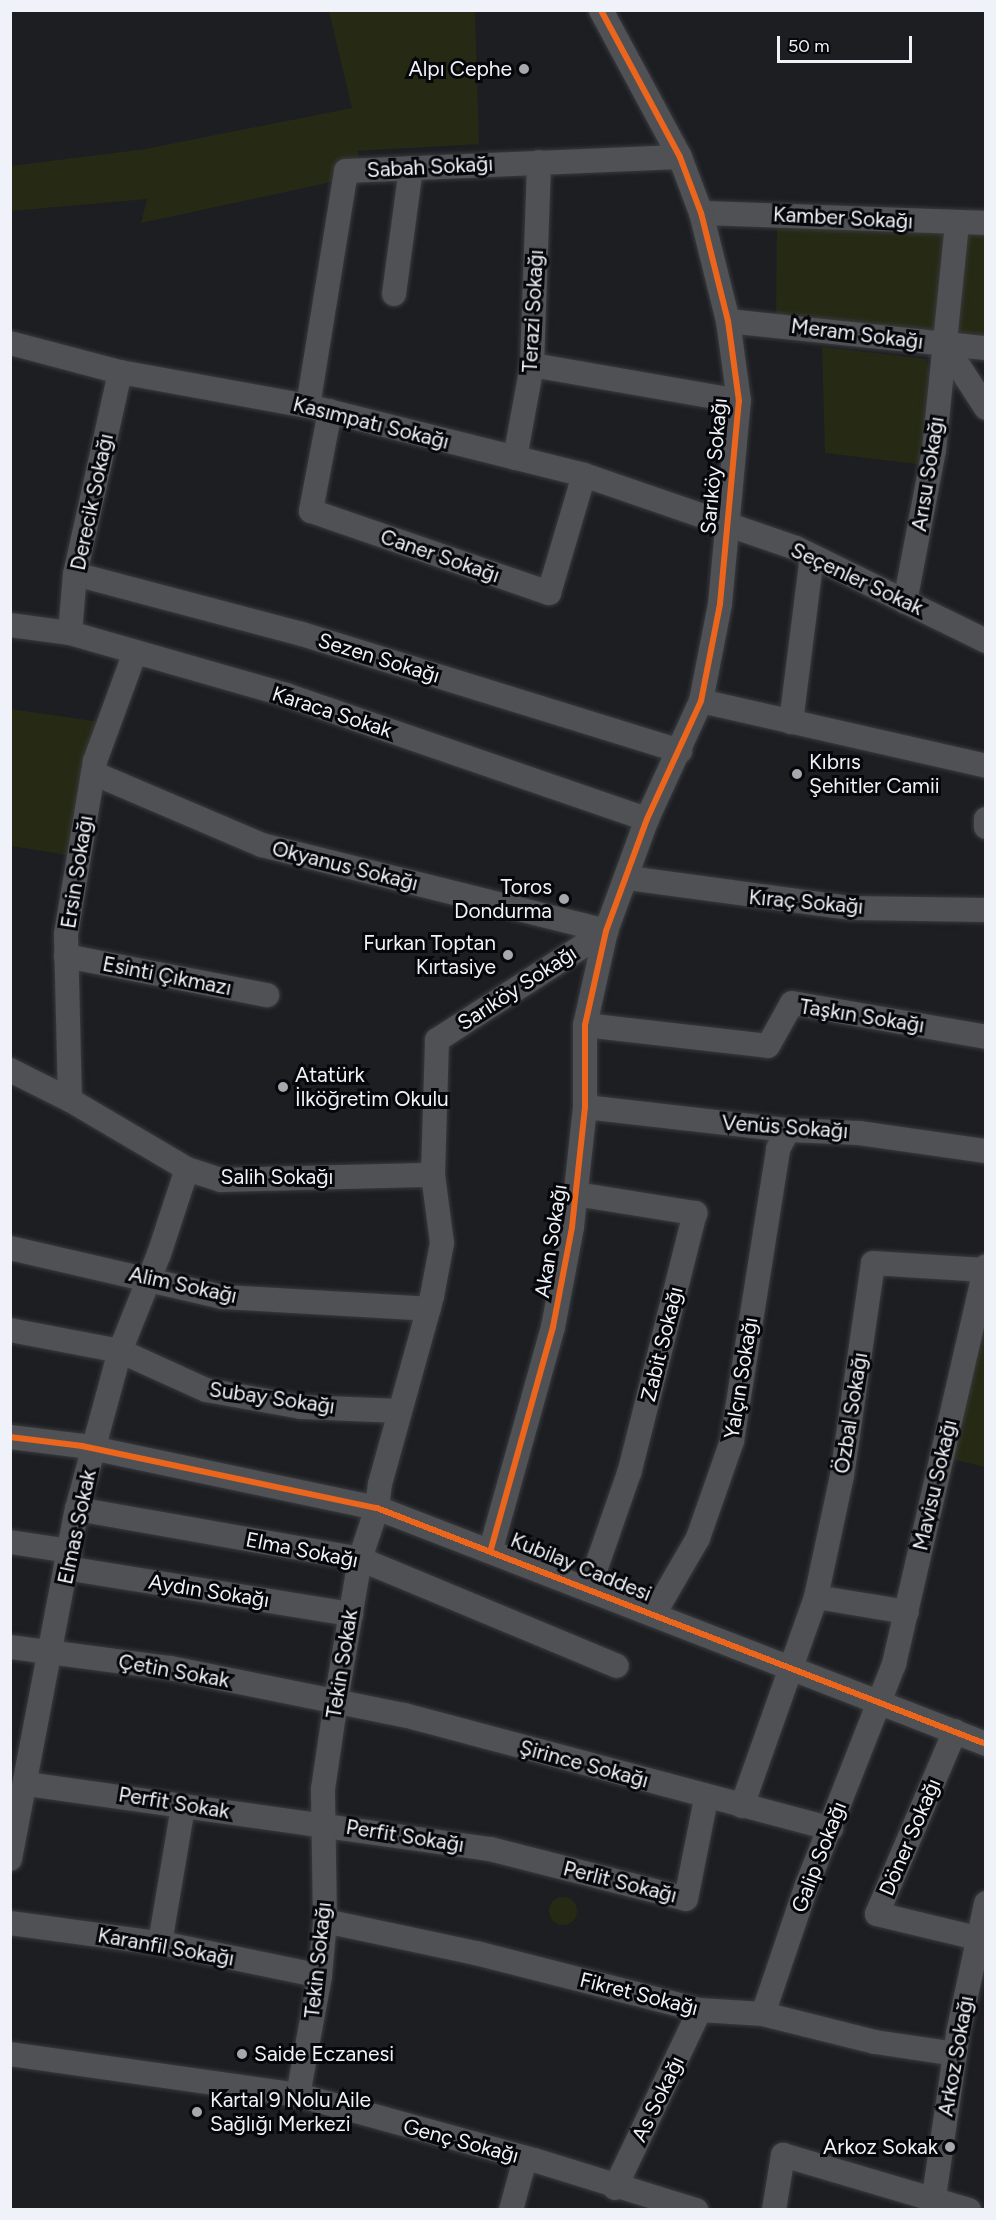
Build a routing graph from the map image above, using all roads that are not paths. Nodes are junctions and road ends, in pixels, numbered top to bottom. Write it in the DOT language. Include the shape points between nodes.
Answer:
graph roads {
  1 [pos="601,10"];
  2 [pos="680,157"];
  3 [pos="539,162"];
  4 [pos="411,168"];
  5 [pos="701,213"];
  6 [pos="957,223"];
  7 [pos="986,223"];
  8 [pos="394,294"];
  9 [pos="728,321"];
  10 [pos="10,344"];
  11 [pos="945,345"];
  12 [pos="986,348"];
  13 [pos="532,365"];
  14 [pos="120,372"];
  15 [pos="739,402"];
  16 [pos="319,408"];
  17 [pos="986,408"];
  18 [pos="515,458"];
  19 [pos="584,475"];
  20 [pos="725,526"];
  21 [pos="812,556"];
  22 [pos="75,574"];
  23 [pos="905,602"];
  24 [pos="10,625"];
  25 [pos="70,633"];
  26 [pos="986,640"];
  27 [pos="135,651"];
  28 [pos="701,701"];
  29 [pos="791,722"];
  30 [pos="680,751"];
  31 [pos="986,766"];
  32 [pos="93,773"];
  33 [pos="647,819"];
  34 [pos="986,819"];
  35 [pos="986,827"];
  36 [pos="628,878"];
  37 [pos="986,910"];
  38 [pos="606,931"];
  39 [pos="66,956"];
  40 [pos="267,995"];
  41 [pos="585,1025"];
  42 [pos="986,1037"];
  43 [pos="10,1070"];
  44 [pos="70,1100"];
  45 [pos="585,1107"];
  46 [pos="788,1130"];
  47 [pos="986,1150"];
  48 [pos="187,1169"];
  49 [pos="433,1175"];
  50 [pos="576,1194"];
  51 [pos="10,1248"];
  52 [pos="985,1269"];
  53 [pos="149,1279"];
  54 [pos="429,1309"];
  55 [pos="10,1330"];
  56 [pos="120,1351"];
  57 [pos="400,1411"];
  58 [pos="10,1437"];
  59 [pos="94,1449"];
  60 [pos="377,1508"];
  61 [pos="77,1509"];
  62 [pos="10,1542"];
  63 [pos="491,1550"];
  64 [pos="360,1559"];
  65 [pos="68,1560"];
  66 [pos="589,1588"];
  67 [pos="816,1597"];
  68 [pos="907,1612"];
  69 [pos="351,1614"];
  70 [pos="654,1614"];
  71 [pos="10,1647"];
  72 [pos="52,1651"];
  73 [pos="617,1666"];
  74 [pos="793,1669"];
  75 [pos="336,1701"];
  76 [pos="880,1703"];
  77 [pos="955,1731"];
  78 [pos="986,1744"];
  79 [pos="20,1759"];
  80 [pos="27,1784"];
  81 [pos="706,1799"];
  82 [pos="742,1806"];
  83 [pos="183,1807"];
  84 [pos="321,1823"];
  85 [pos="831,1829"];
  86 [pos="490,1849"];
  87 [pos="10,1859"];
  88 [pos="986,1903"];
  89 [pos="325,1922"];
  90 [pos="10,1923"];
  91 [pos="978,1938"];
  92 [pos="160,1943"];
  93 [pos="320,1976"];
  94 [pos="700,2010"];
  95 [pos="763,2014"];
  96 [pos="10,2054"];
  97 [pos="955,2054"];
  98 [pos="298,2095"];
  99 [pos="525,2159"];
  100 [pos="615,2188"];
  101 [pos="932,2204"];
  102 [pos="511,2210"];
  103 [pos="696,2210"];
  104 [pos="774,2210"];
  105 [pos="969,2210"];
  1 -- 2 [label="street, Sarıköy Sokağı"];
  2 -- 3 [label="street, Sabah Sokağı"];
  2 -- 5 [label="street, Sarıköy Sokağı"];
  3 -- 4 [label="street, Sabah Sokağı"];
  3 -- 13 [label="street, Terazi Sokağı"];
  4 -- 8 [label="street"];
  4 -- 16 [label="street, Sabah Sokağı" via="346,171"];
  5 -- 6 [label="street, Kamber Sokağı"];
  5 -- 9 [label="street, Sarıköy Sokağı"];
  6 -- 7 [label="street, Kamber Sokağı"];
  6 -- 11 [label="street, Arısu Sokağı"];
  9 -- 11 [label="street, Meram Sokağı"];
  9 -- 15 [label="street, Sarıköy Sokağı"];
  10 -- 14 [label="street, Kasımpatı Sokağı"];
  11 -- 12 [label="street, Meram Sokağı"];
  11 -- 17 [label="street"];
  11 -- 23 [label="street, Arısu Sokağı" via="934,450"];
  13 -- 15 [label="street"];
  13 -- 18 [label="street, Terazi Sokağı"];
  14 -- 16 [label="street, Kasımpatı Sokağı"];
  14 -- 22 [label="street, Derecik Sokağı"];
  15 -- 20 [label="street, Sarıköy Sokağı"];
  16 -- 18 [label="street, Kasımpatı Sokağı"];
  16 -- 19 [label="street, Caner Sokağı" via="311,511 549,593"];
  18 -- 19 [label="street, Kasımpatı Sokağı"];
  19 -- 20 [label="street, Kasımpatı Sokağı"];
  20 -- 21 [label="street, Seçenler Sokak"];
  20 -- 28 [label="street, Sarıköy Sokağı" via="720,604"];
  21 -- 23 [label="street, Seçenler Sokak"];
  21 -- 29 [label="street"];
  22 -- 25 [label="street, Derecik Sokağı"];
  22 -- 30 [label="street, Sezen Sokağı" via="302,634"];
  23 -- 26 [label="street, Seçenler Sokak"];
  24 -- 25 [label="street, Karaca Sokak"];
  25 -- 27 [label="street, Karaca Sokak"];
  27 -- 32 [label="street, Ersin Sokağı"];
  27 -- 33 [label="street, Karaca Sokak" via="286,696"];
  28 -- 29 [label="street"];
  28 -- 30 [label="street, Sarıköy Sokağı"];
  29 -- 31 [label="street"];
  30 -- 33 [label="street, Sarıköy Sokağı"];
  32 -- 38 [label="street, Okyanus Sokağı" via="262,845"];
  32 -- 39 [label="street, Ersin Sokağı" via="66,934"];
  33 -- 36 [label="street, Sarıköy Sokağı"];
  34 -- 35 [label="street"];
  36 -- 37 [label="street, Kıraç Sokağı" via="760,899 851,908"];
  36 -- 38 [label="street, Sarıköy Sokağı"];
  38 -- 41 [label="street, Akan Sokağı"];
  38 -- 49 [label="street, Sarıköy Sokağı" via="437,1040"];
  39 -- 40 [label="street, Esinti Çıkmazı"];
  39 -- 44 [label="street, Ersin Sokağı"];
  41 -- 42 [label="street, Taşkın Sokağı" via="768,1046 792,1003"];
  41 -- 45 [label="street, Akan Sokağı"];
  43 -- 44 [label="street, Salih Sokağı"];
  44 -- 48 [label="street, Salih Sokağı"];
  45 -- 46 [label="street, Venüs Sokağı"];
  45 -- 50 [label="street, Akan Sokağı"];
  46 -- 47 [label="street, Venüs Sokağı" via="859,1133"];
  46 -- 70 [label="street, Yalçın Sokağı" via="776,1160 732,1441 698,1538"];
  48 -- 49 [label="street, Salih Sokağı" via="221,1179"];
  48 -- 53 [label="street, Elmas Sokak"];
  49 -- 54 [label="street, Sarıköy Sokağı" via="442,1243"];
  50 -- 63 [label="street, Akan Sokağı" via="553,1327"];
  50 -- 66 [label="street, Zabit Sokağı" via="695,1213 629,1473"];
  51 -- 53 [label="street, Alim Sokağı"];
  52 -- 67 [label="street, Özbal Sokağı" via="873,1263 842,1476"];
  52 -- 68 [label="street, Mavisu Sokağı"];
  53 -- 54 [label="street, Alim Sokağı" via="223,1297"];
  53 -- 56 [label="street, Elmas Sokak"];
  54 -- 57 [label="street, Sarıköy Sokağı"];
  55 -- 56 [label="street, Subay Sokağı"];
  56 -- 57 [label="street, Subay Sokağı" via="206,1390 301,1407"];
  56 -- 59 [label="street, Elmas Sokak"];
  57 -- 60 [label="street, Sarıköy Sokağı"];
  58 -- 59 [label="street, Kubilay Caddesi"];
  59 -- 60 [label="street, Kubilay Caddesi"];
  59 -- 61 [label="street, Elmas Sokak"];
  60 -- 63 [label="street, Kubilay Caddesi"];
  60 -- 64 [label="street, Tekin Sokak"];
  61 -- 64 [label="street, Elma Sokağı"];
  61 -- 65 [label="street, Elmas Sokak"];
  62 -- 65 [label="street, Aydın Sokağı"];
  63 -- 66 [label="street, Kubilay Caddesi"];
  64 -- 69 [label="street, Tekin Sokak"];
  64 -- 73 [label="street, Elma Sokağı"];
  65 -- 69 [label="street, Aydın Sokağı"];
  65 -- 72 [label="street, Elmas Sokak"];
  66 -- 70 [label="street, Kubilay Caddesi"];
  67 -- 68 [label="street"];
  67 -- 74 [label="street, Özbal Sokağı"];
  68 -- 76 [label="street, Mavisu Sokağı"];
  69 -- 75 [label="street, Tekin Sokak"];
  70 -- 74 [label="street, Kubilay Caddesi"];
  71 -- 72 [label="street, Çetin Sokak"];
  72 -- 75 [label="street, Çetin Sokak" via="170,1668"];
  72 -- 79 [label="street, Elmas Sokak"];
  74 -- 76 [label="street, Kubilay Caddesi"];
  74 -- 82 [label="street, Özbal Sokağı"];
  75 -- 81 [label="street, Şirince Sokağı" via="415,1718"];
  75 -- 84 [label="street, Tekin Sokak"];
  76 -- 77 [label="street, Kubilay Caddesi"];
  76 -- 85 [label="street, Galip Sokağı"];
  77 -- 78 [label="street, Kubilay Caddesi"];
  77 -- 91 [label="street, Döner Sokağı" via="877,1914"];
  79 -- 80 [label="street, Elmas Sokak"];
  80 -- 83 [label="street, Perfit Sokak"];
  80 -- 87 [label="street, Elmas Sokak"];
  81 -- 82 [label="street, Şirince Sokağı"];
  81 -- 86 [label="street, Perlit Sokağı" via="686,1899"];
  82 -- 85 [label="street, Şirince Sokağı"];
  83 -- 84 [label="street, Perfit Sokak"];
  83 -- 92 [label="street"];
  84 -- 86 [label="street, Perfit Sokağı"];
  84 -- 89 [label="street, Tekin Sokağı"];
  85 -- 95 [label="street, Galip Sokağı"];
  88 -- 91 [label="street, Arkoz Sokağı"];
  89 -- 93 [label="street, Tekin Sokağı"];
  89 -- 94 [label="street, Fikret Sokağı" via="476,1953"];
  90 -- 92 [label="street, Karanfil Sokağı"];
  91 -- 97 [label="street, Arkoz Sokağı"];
  92 -- 93 [label="street, Karanfil Sokağı"];
  93 -- 98 [label="street, Tekin Sokağı"];
  94 -- 95 [label="street, Fikret Sokağı"];
  94 -- 100 [label="street, As Sokağı"];
  95 -- 97 [label="street, Fikret Sokağı" via="875,2042"];
  96 -- 98 [label="street, Genç Sokağı"];
  97 -- 101 [label="street, Arkoz Sokağı"];
  98 -- 99 [label="street, Genç Sokağı"];
  99 -- 100 [label="street, Genç Sokağı"];
  99 -- 102 [label="street"];
  100 -- 103 [label="street, Genç Sokağı"];
  101 -- 104 [label="street" via="783,2155"];
  101 -- 105 [label="street"];
}
